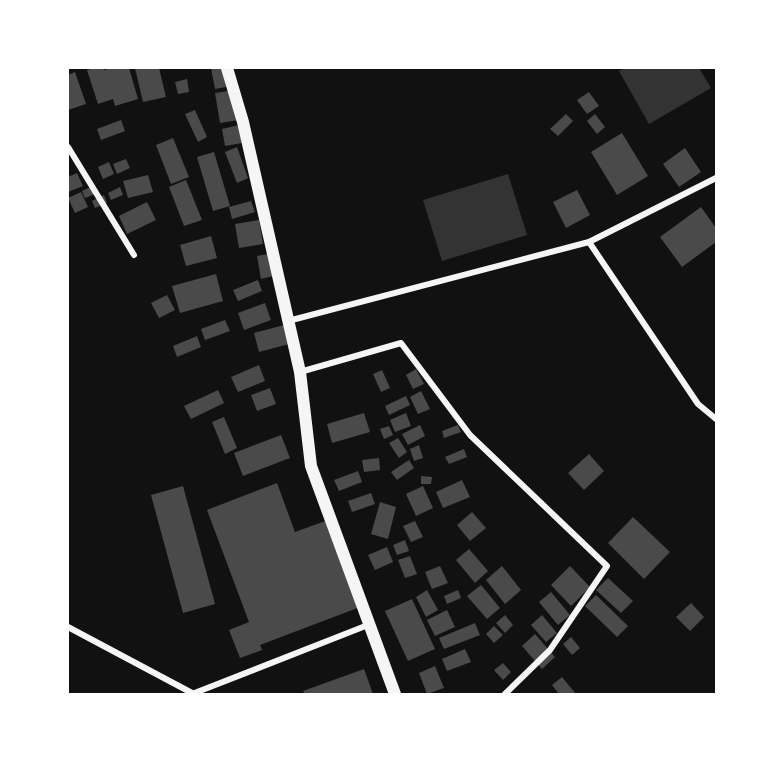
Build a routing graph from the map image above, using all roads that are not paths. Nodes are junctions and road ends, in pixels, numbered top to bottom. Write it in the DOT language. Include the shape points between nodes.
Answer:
graph roads {
  1 [pos="227,68"];
  2 [pos="68,147"];
  3 [pos="717,178"];
  4 [pos="589,242"];
  5 [pos="134,255"];
  6 [pos="288,321"];
  7 [pos="300,372"];
  8 [pos="717,419"];
  9 [pos="368,625"];
  10 [pos="68,627"];
  11 [pos="192,694"];
  12 [pos="395,694"];
  13 [pos="505,694"];
  1 -- 6 [label="main road"];
  2 -- 5 [label="street"];
  3 -- 4 [label="street"];
  4 -- 6 [label="street"];
  4 -- 8 [label="street" via="698,404"];
  6 -- 7 [label="main road"];
  7 -- 9 [label="main road" via="311,466"];
  7 -- 13 [label="street" via="401,344 470,435 608,566 550,650"];
  9 -- 11 [label="street"];
  9 -- 12 [label="main road"];
  10 -- 11 [label="street"];
}
